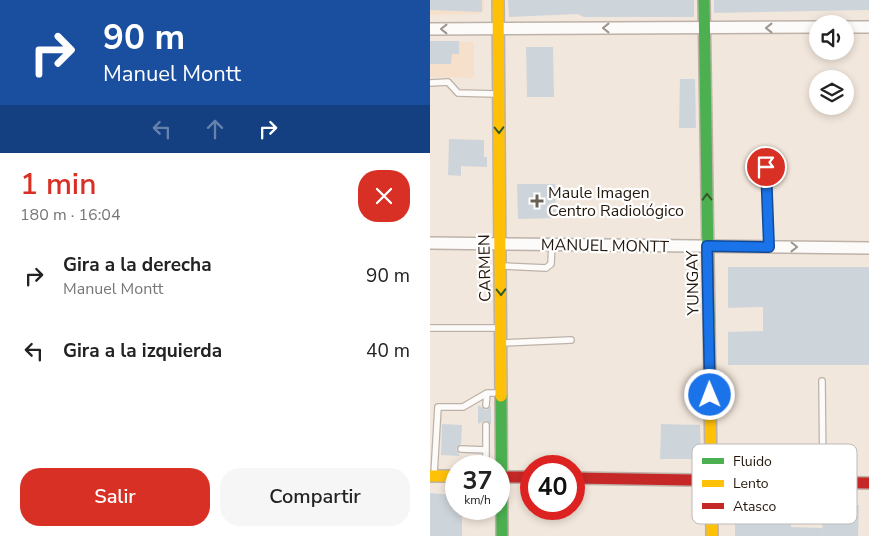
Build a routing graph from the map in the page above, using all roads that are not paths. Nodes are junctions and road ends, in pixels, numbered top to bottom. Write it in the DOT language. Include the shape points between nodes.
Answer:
graph roads {
  1 [pos="498,0"];
  2 [pos="704,0"];
  3 [pos="809,27"];
  4 [pos="854,27"];
  5 [pos="869,27"];
  6 [pos="430,28"];
  7 [pos="498,28"];
  8 [pos="705,28"];
  9 [pos="430,83"];
  10 [pos="498,94"];
  11 [pos="766,167"];
  12 [pos="430,243"];
  13 [pos="500,244"];
  14 [pos="552,244"];
  15 [pos="707,246"];
  16 [pos="769,247"];
  17 [pos="869,248"];
  18 [pos="500,266"];
  19 [pos="430,328"];
  20 [pos="501,328"];
  21 [pos="571,340"];
  22 [pos="501,344"];
  23 [pos="822,381"];
  24 [pos="487,393"];
  25 [pos="502,393"];
  26 [pos="486,406"];
  27 [pos="486,425"];
  28 [pos="711,444"];
  29 [pos="823,444"];
  30 [pos="461,449"];
  31 [pos="486,450"];
  32 [pos="486,455"];
  33 [pos="501,455"];
  34 [pos="432,476"];
  35 [pos="445,476"];
  36 [pos="585,478"];
  37 [pos="692,480"];
  38 [pos="501,520"];
  39 [pos="502,536"];
  1 -- 7 [label="street, CARMEN"];
  2 -- 8 [label="street, YUNGAY"];
  3 -- 8 [label="street, one-way"];
  4 -- 5 [label="street"];
  7 -- 6 [label="street, one-way"];
  8 -- 7 [label="street, one-way"];
  7 -- 10 [label="street, CARMEN"];
  15 -- 8 [label="street, YUNGAY, one-way"];
  9 -- 10 [label="lane" via="448,82 458,93"];
  10 -- 13 [label="street, CARMEN, one-way"];
  11 -- 16 [label="lane"];
  12 -- 13 [label="street, MANUEL MONTT"];
  13 -- 14 [label="street, MANUEL MONTT"];
  13 -- 18 [label="street, CARMEN"];
  14 -- 15 [label="street, MANUEL MONTT"];
  14 -- 18 [label="lane" via="551,264 546,268"];
  15 -- 16 [label="street, MANUEL MONTT"];
  15 -- 28 [label="street, YUNGAY"];
  16 -- 17 [label="street, MANUEL MONTT, one-way"];
  18 -- 20 [label="street, CARMEN, one-way"];
  19 -- 20 [label="lane"];
  20 -- 22 [label="street, CARMEN"];
  21 -- 22 [label="lane"];
  22 -- 25 [label="street, CARMEN"];
  23 -- 29 [label="lane"];
  24 -- 25 [label="lane"];
  24 -- 26 [label="lane"];
  24 -- 34 [label="lane" via="463,407 438,407 438,449"];
  25 -- 33 [label="street, CARMEN"];
  27 -- 31 [label="lane"];
  30 -- 31 [label="lane"];
  31 -- 32 [label="lane"];
  34 -- 35 [label="street"];
  36 -- 37 [label="street"];
  38 -- 39 [label="street, CARMEN"];
}
